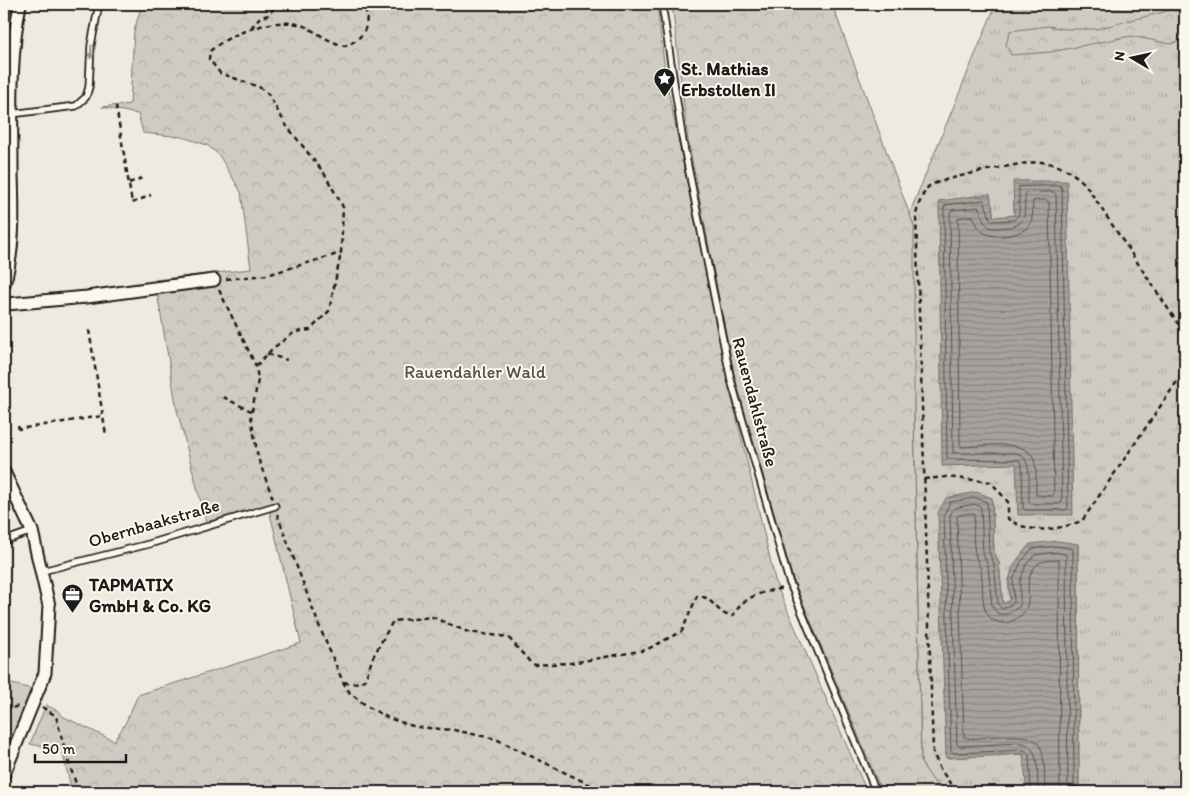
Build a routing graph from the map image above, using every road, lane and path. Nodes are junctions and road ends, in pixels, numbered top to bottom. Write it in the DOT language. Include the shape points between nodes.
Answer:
graph roads {
  1 [pos="20,4"];
  2 [pos="99,4"];
  3 [pos="281,4"];
  4 [pos="365,4"];
  5 [pos="662,4"];
  6 [pos="250,29"];
  7 [pos="116,106"];
  8 [pos="11,114"];
  9 [pos="142,178"];
  10 [pos="128,183"];
  11 [pos="151,195"];
  12 [pos="341,253"];
  13 [pos="214,280"];
  14 [pos="4,284"];
  15 [pos="4,302"];
  16 [pos="89,330"];
  17 [pos="1185,334"];
  18 [pos="267,354"];
  19 [pos="287,360"];
  20 [pos="256,366"];
  21 [pos="1185,370"];
  22 [pos="223,397"];
  23 [pos="251,411"];
  24 [pos="102,416"];
  25 [pos="18,426"];
  26 [pos="106,435"];
  27 [pos="4,472"];
  28 [pos="924,479"];
  29 [pos="275,506"];
  30 [pos="32,531"];
  31 [pos="4,541"];
  32 [pos="42,571"];
  33 [pos="791,586"];
  34 [pos="343,682"];
  35 [pos="34,703"];
  36 [pos="4,774"];
  37 [pos="79,792"];
  38 [pos="605,792"];
  39 [pos="876,792"];
  40 [pos="956,792"];
  1 -- 8 [label="street" via="12,48"];
  2 -- 8 [label="lane, one-way" via="91,45 89,87 82,102 76,106"];
  3 -- 6 [label="path" via="269,15 260,17"];
  4 -- 6 [label="path" via="368,24 358,40 345,46 321,38 302,26 275,23"];
  5 -- 33 [label="lane, Rauendahlstraße" via="684,142 731,380"];
  6 -- 12 [label="path" via="219,43 210,51 209,59 220,73 259,87 268,94 286,125 324,173 343,207"];
  7 -- 10 [label="path"];
  8 -- 14 [label="street" via="12,223"];
  9 -- 10 [label="path"];
  10 -- 11 [label="path" via="132,203"];
  12 -- 13 [label="path" via="267,275"];
  12 -- 18 [label="path" via="330,311 310,330 295,332"];
  13 -- 15 [label="street" via="188,289"];
  13 -- 20 [label="path"];
  16 -- 24 [label="path"];
  17 -- 28 [label="path" via="1085,184 1073,171 1041,162 954,177 929,185 916,215"];
  18 -- 19 [label="path"];
  18 -- 20 [label="path"];
  20 -- 23 [label="path" via="258,380"];
  21 -- 28 [label="path" via="1082,521 1061,528 1039,530 1020,527 1008,519 1008,502 991,482 946,477"];
  22 -- 23 [label="path"];
  23 -- 29 [label="path" via="258,458"];
  24 -- 25 [label="path"];
  24 -- 26 [label="path"];
  27 -- 30 [label="street"];
  28 -- 40 [label="path" via="933,752"];
  29 -- 32 [label="lane, Obernbaakstraße"];
  29 -- 34 [label="path"];
  30 -- 31 [label="lane"];
  30 -- 32 [label="street"];
  32 -- 35 [label="street" via="49,606 48,641 46,673"];
  33 -- 34 [label="path" via="748,598 733,616 725,615 706,597 697,596 682,630 646,650 571,663 535,665 508,637 468,632 432,617 398,619 393,621 365,680 352,684"];
  33 -- 39 [label="lane, Rauendahlstraße"];
  34 -- 38 [label="path" via="350,693 388,718 416,727 454,730 496,739"];
  35 -- 36 [label="street"];
  35 -- 37 [label="path" via="56,716"];
}
